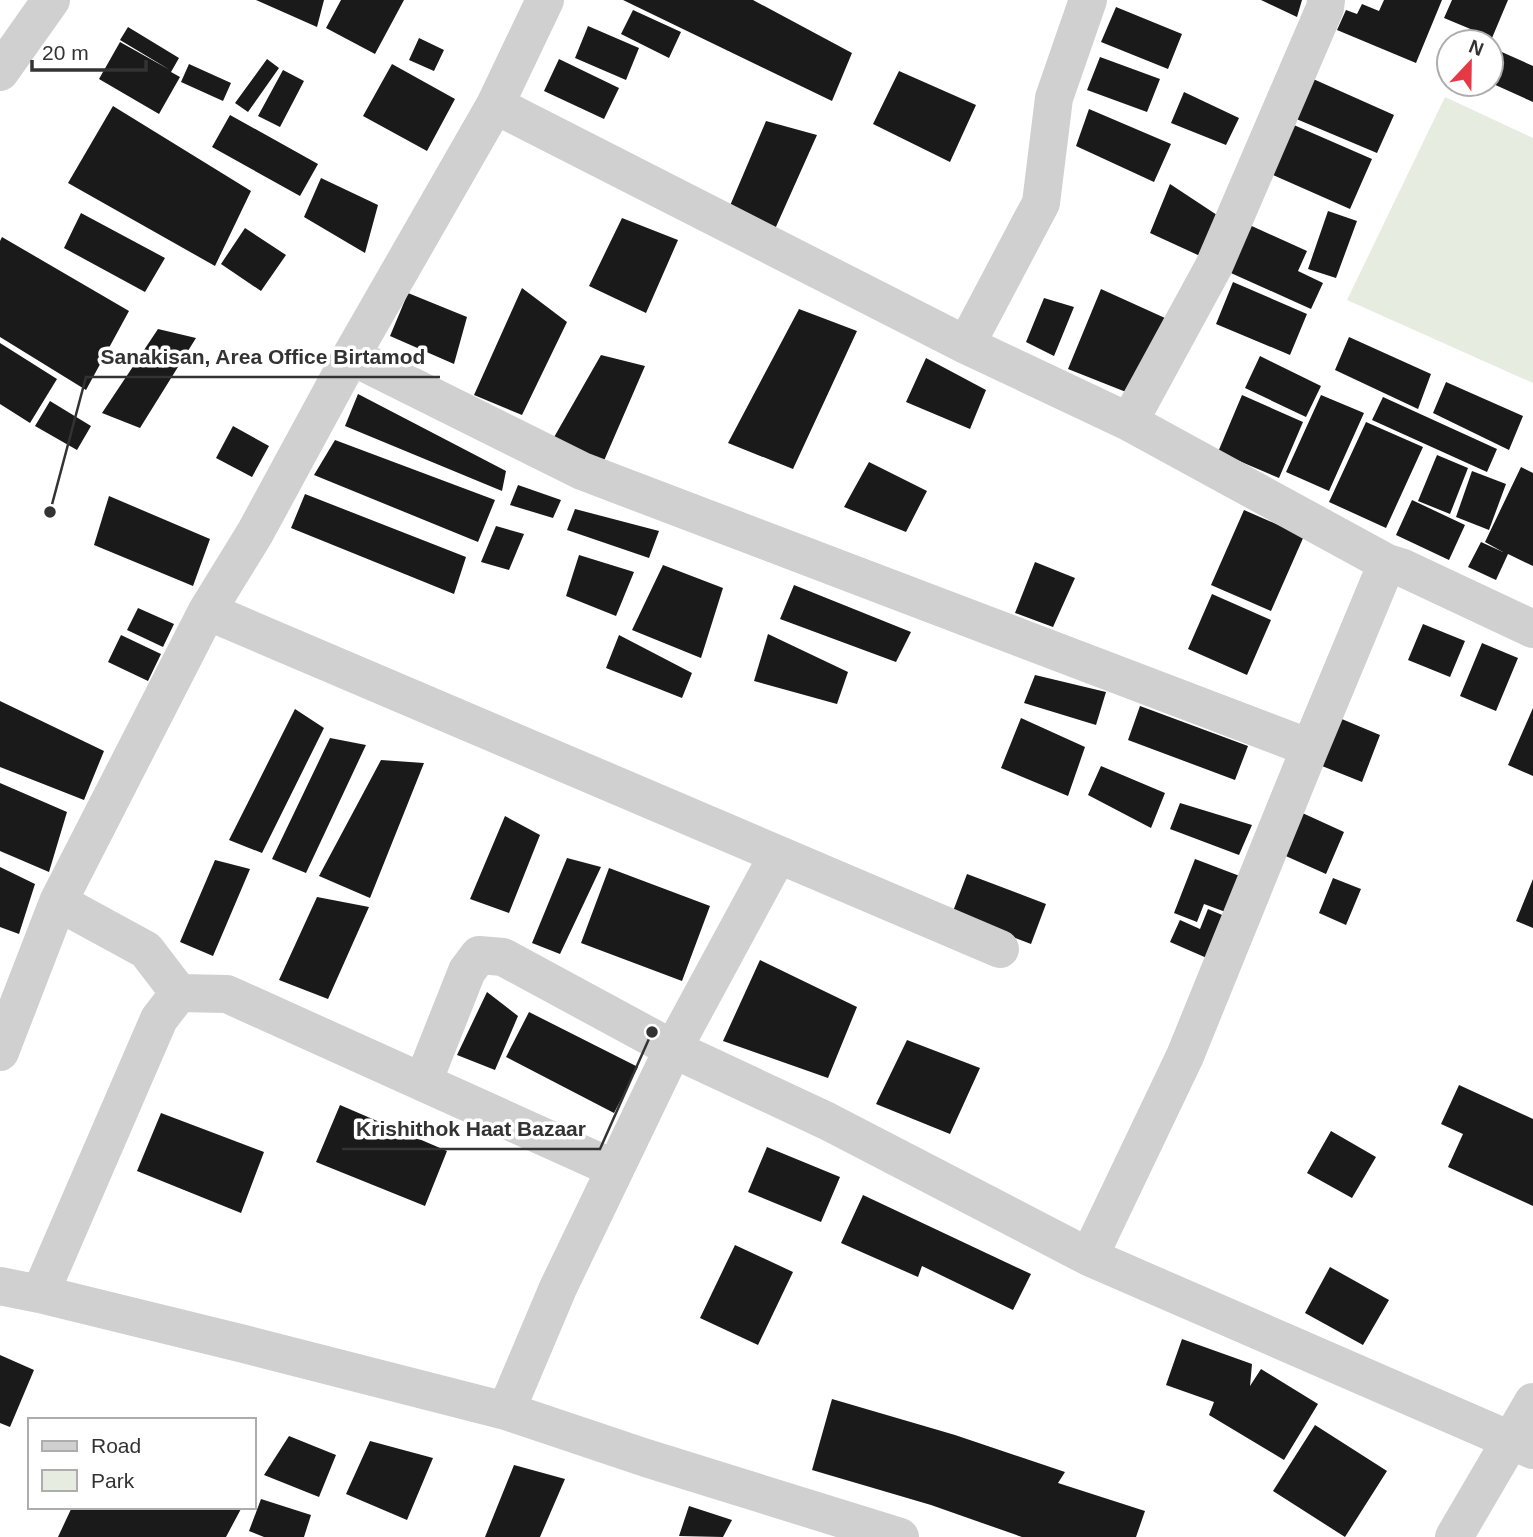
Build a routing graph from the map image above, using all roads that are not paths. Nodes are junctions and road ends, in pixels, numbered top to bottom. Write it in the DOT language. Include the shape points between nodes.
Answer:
graph roads {
  1 [pos="51,0"];
  2 [pos="1088,0"];
  3 [pos="1326,0"];
  4 [pos="534,5"];
  5 [pos="0,72"];
  6 [pos="495,105"];
  7 [pos="966,345"];
  8 [pos="351,356"];
  9 [pos="1129,422"];
  10 [pos="1387,562"];
  11 [pos="207,611"];
  12 [pos="1533,629"];
  13 [pos="1310,748"];
  14 [pos="778,855"];
  15 [pos="58,902"];
  16 [pos="1000,949"];
  17 [pos="179,993"];
  18 [pos="673,1049"];
  19 [pos="0,1052"];
  20 [pos="423,1082"];
  21 [pos="615,1169"];
  22 [pos="1089,1257"];
  23 [pos="0,1286"];
  24 [pos="40,1294"];
  25 [pos="1533,1402"];
  26 [pos="506,1411"];
  27 [pos="1522,1445"];
  28 [pos="900,1537"];
  29 [pos="1454,1537"];
  1 -- 5 [label="street"];
  2 -- 7 [label="street" via="1054,98 1041,203"];
  3 -- 9 [label="street" via="1214,265"];
  4 -- 6 [label="street"];
  6 -- 7 [label="street"];
  6 -- 8 [label="street"];
  7 -- 9 [label="street"];
  8 -- 11 [label="street"];
  8 -- 13 [label="street" via="582,471"];
  9 -- 10 [label="street"];
  10 -- 12 [label="street"];
  10 -- 13 [label="street"];
  11 -- 14 [label="street"];
  11 -- 15 [label="street"];
  13 -- 22 [label="street" via="1185,1056"];
  14 -- 16 [label="street"];
  14 -- 18 [label="street"];
  15 -- 17 [label="street" via="146,950"];
  15 -- 19 [label="street"];
  17 -- 20 [label="street" via="227,994"];
  17 -- 24 [label="street" via="159,1019"];
  18 -- 20 [label="street" via="503,957 479,955 467,971"];
  18 -- 21 [label="street"];
  18 -- 22 [label="street" via="827,1121"];
  20 -- 21 [label="street"];
  21 -- 26 [label="street"];
  22 -- 27 [label="street"];
  23 -- 24 [label="street"];
  24 -- 26 [label="street"];
  25 -- 27 [label="street"];
  26 -- 28 [label="street"];
  27 -- 29 [label="street"];
}
